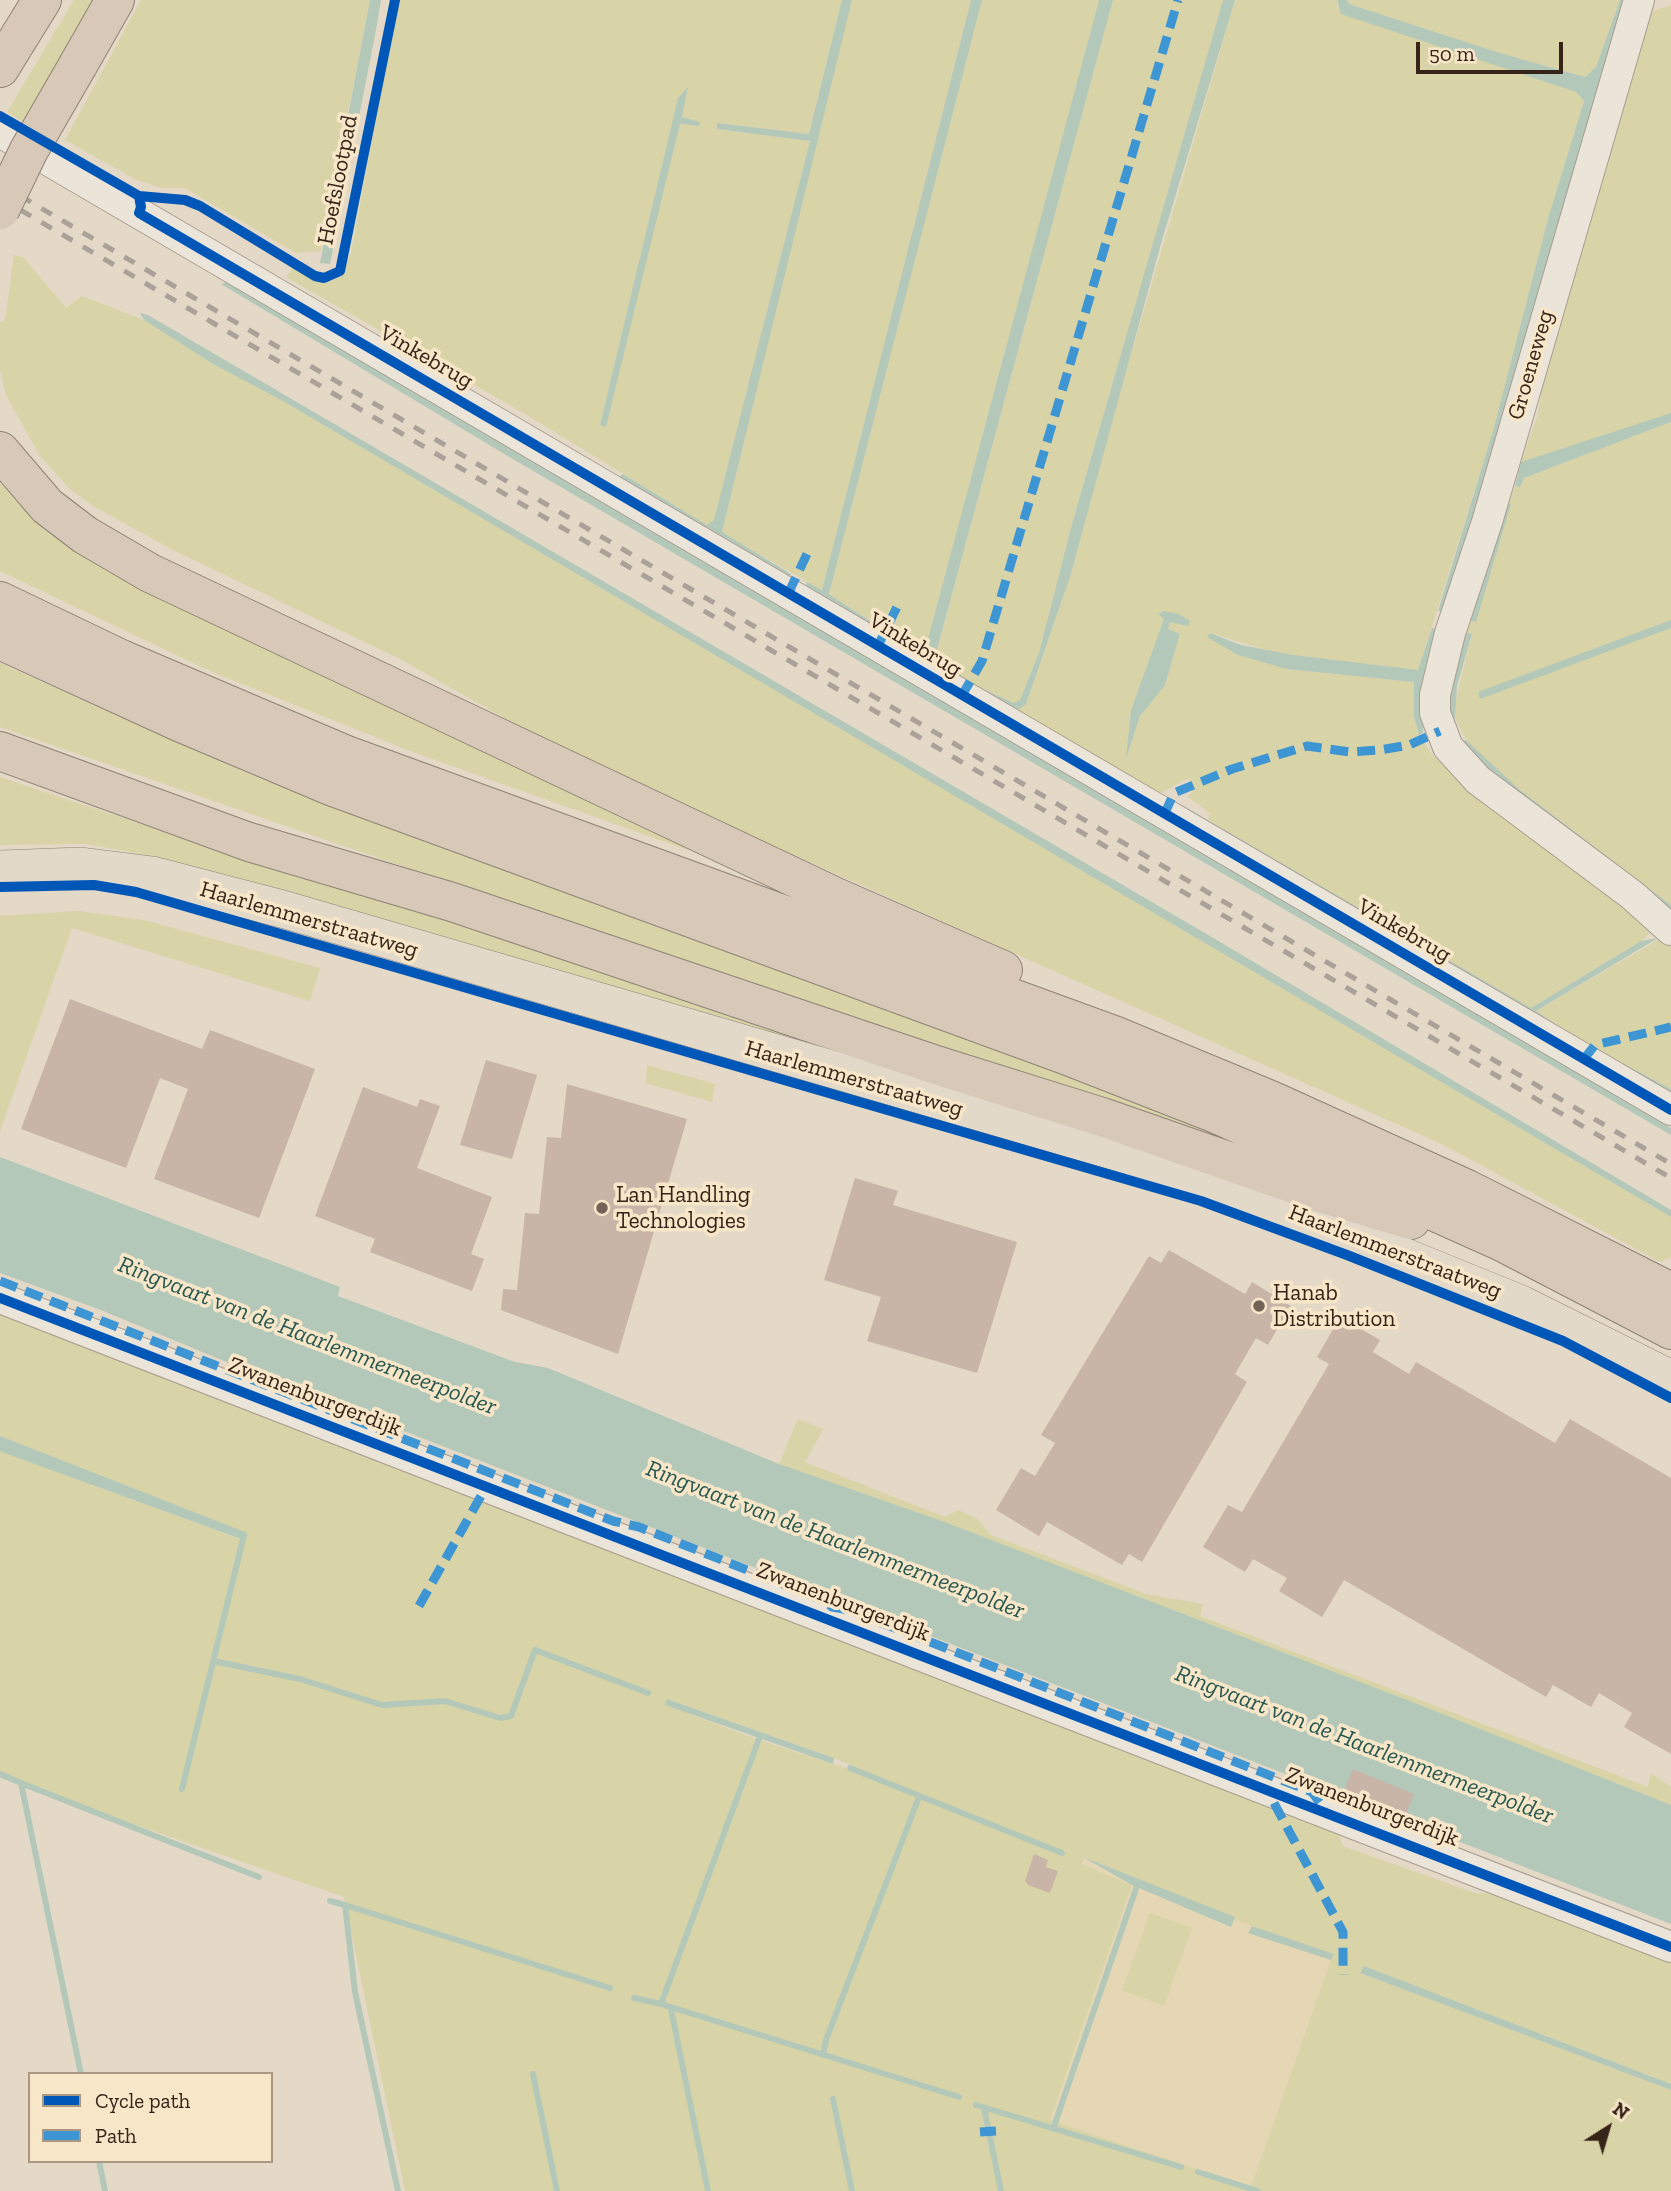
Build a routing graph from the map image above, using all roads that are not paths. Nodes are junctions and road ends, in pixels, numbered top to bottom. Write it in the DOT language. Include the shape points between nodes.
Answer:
graph roads {
  1 [pos="42,0"];
  2 [pos="115,0"];
  3 [pos="1639,0"];
  4 [pos="0,68"];
  5 [pos="0,132"];
  6 [pos="0,210"];
  7 [pos="0,451"];
  8 [pos="0,601"];
  9 [pos="0,640"];
  10 [pos="0,751"];
  11 [pos="0,869"];
  12 [pos="1671,930"];
  13 [pos="1114,1035"];
  14 [pos="1671,1110"];
  15 [pos="1502,1242"];
  16 [pos="1671,1292"];
  17 [pos="0,1297"];
  18 [pos="1671,1330"];
  19 [pos="1671,1379"];
  20 [pos="1671,1947"];
  1 -- 4 [label="highway"];
  2 -- 6 [label="highway, bridge"];
  3 -- 12 [label="street, Groeneweg" via="1487,522 1450,633 1435,713 1440,731 1460,762 1489,789 1632,895"];
  5 -- 14 [label="street, Vinkebrug"];
  7 -- 13 [label="highway" via="47,506 149,573 838,898 991,963"];
  8 -- 13 [label="highway" via="121,659 344,754"];
  9 -- 15 [label="highway" via="333,787 1214,1113"];
  10 -- 15 [label="highway" via="249,842 452,902 1385,1214"];
  11 -- 19 [label="main road, Haarlemmerstraatweg" via="81,866 152,875 1133,1157 1356,1237 1521,1304"];
  13 -- 16 [label="highway" via="1467,1189"];
  15 -- 18 [label="highway"];
  17 -- 20 [label="street, Zwanenburgerdijk"];
}
